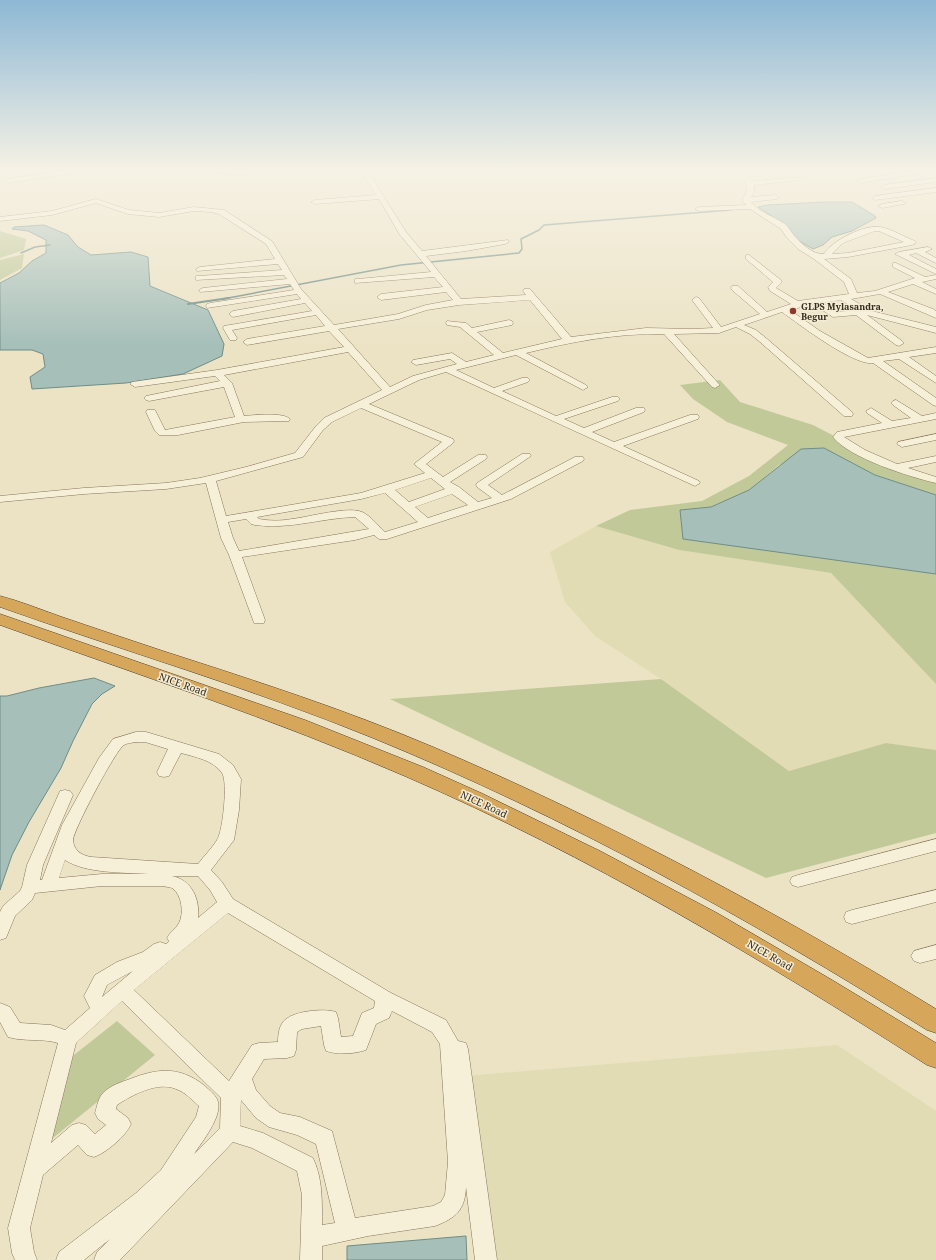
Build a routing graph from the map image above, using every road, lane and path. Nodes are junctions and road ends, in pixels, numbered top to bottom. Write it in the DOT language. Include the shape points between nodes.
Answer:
graph roads {
  1 [pos="247,229"];
  2 [pos="399,229"];
  3 [pos="786,229"];
  4 [pos="505,242"];
  5 [pos="932,245"];
  6 [pos="870,251"];
  7 [pos="917,251"];
  8 [pos="902,254"];
  9 [pos="827,256"];
  10 [pos="748,257"];
  11 [pos="817,257"];
  12 [pos="424,260"];
  13 [pos="280,261"];
  14 [pos="936,261"];
  15 [pos="896,265"];
  16 [pos="200,269"];
  17 [pos="287,272"];
  18 [pos="936,272"];
  19 [pos="436,274"];
  20 [pos="936,277"];
  21 [pos="199,278"];
  22 [pos="919,280"];
  23 [pos="358,281"];
  24 [pos="442,282"];
  25 [pos="296,286"];
  26 [pos="372,288"];
  27 [pos="735,288"];
  28 [pos="448,289"];
  29 [pos="203,290"];
  30 [pos="526,290"];
  31 [pos="881,292"];
  32 [pos="936,292"];
  33 [pos="381,297"];
  34 [pos="532,297"];
  35 [pos="854,297"];
  36 [pos="844,298"];
  37 [pos="308,300"];
  38 [pos="696,300"];
  39 [pos="901,301"];
  40 [pos="460,302"];
  41 [pos="816,302"];
  42 [pos="798,305"];
  43 [pos="210,306"];
  44 [pos="784,309"];
  45 [pos="861,311"];
  46 [pos="318,312"];
  47 [pos="233,314"];
  48 [pos="936,314"];
  49 [pos="766,315"];
  50 [pos="450,323"];
  51 [pos="509,323"];
  52 [pos="736,324"];
  53 [pos="922,326"];
  54 [pos="332,327"];
  55 [pos="719,330"];
  56 [pos="936,330"];
  57 [pos="471,331"];
  58 [pos="666,331"];
  59 [pos="233,338"];
  60 [pos="568,340"];
  61 [pos="247,342"];
  62 [pos="899,343"];
  63 [pos="443,348"];
  64 [pos="351,349"];
  65 [pos="935,351"];
  66 [pos="519,353"];
  67 [pos="452,356"];
  68 [pos="901,356"];
  69 [pos="502,357"];
  70 [pos="875,360"];
  71 [pos="416,362"];
  72 [pos="466,366"];
  73 [pos="448,370"];
  74 [pos="217,373"];
  75 [pos="526,380"];
  76 [pos="936,380"];
  77 [pos="227,383"];
  78 [pos="136,384"];
  79 [pos="715,385"];
  80 [pos="583,386"];
  81 [pos="388,391"];
  82 [pos="494,391"];
  83 [pos="149,398"];
  84 [pos="615,399"];
  85 [pos="896,402"];
  86 [pos="936,403"];
  87 [pos="359,404"];
  88 [pos="640,410"];
  89 [pos="870,411"];
  90 [pos="151,412"];
  91 [pos="936,416"];
  92 [pos="694,417"];
  93 [pos="240,418"];
  94 [pos="556,419"];
  95 [pos="920,419"];
  96 [pos="285,420"];
  97 [pos="891,425"];
  98 [pos="861,430"];
  99 [pos="583,432"];
  100 [pos="936,437"];
  101 [pos="902,444"];
  102 [pos="614,446"];
  103 [pos="526,456"];
  104 [pos="482,457"];
  105 [pos="579,459"];
  106 [pos="936,459"];
  107 [pos="894,468"];
  108 [pos="434,474"];
  109 [pos="210,479"];
  110 [pos="936,480"];
  111 [pos="444,481"];
  112 [pos="695,483"];
  113 [pos="387,489"];
  114 [pos="455,489"];
  115 [pos="0,499"];
  116 [pos="501,499"];
  117 [pos="406,506"];
  118 [pos="476,506"];
  119 [pos="250,515"];
  120 [pos="222,520"];
  121 [pos="426,523"];
  122 [pos="376,530"];
  123 [pos="235,555"];
  124 [pos="0,601"];
  125 [pos="0,619"];
  126 [pos="259,620"];
  127 [pos="177,746"];
  128 [pos="164,772"];
  129 [pos="65,795"];
  130 [pos="65,839"];
  131 [pos="936,845"];
  132 [pos="202,870"];
  133 [pos="798,881"];
  134 [pos="48,885"];
  135 [pos="30,887"];
  136 [pos="936,896"];
  137 [pos="227,904"];
  138 [pos="852,917"];
  139 [pos="0,933"];
  140 [pos="122,990"];
  141 [pos="384,998"];
  142 [pos="100,1010"];
  143 [pos="0,1011"];
  144 [pos="936,1022"];
  145 [pos="68,1040"];
  146 [pos="459,1049"];
  147 [pos="936,1058"];
  148 [pos="242,1078"];
  149 [pos="231,1095"];
  150 [pos="230,1132"];
  151 [pos="34,1170"];
  152 [pos="347,1230"];
  153 [pos="312,1238"];
  154 [pos="26,1260"];
  155 [pos="67,1260"];
  156 [pos="105,1260"];
  157 [pos="311,1260"];
  158 [pos="486,1260"];
  1 -- 13 [label="street" via="269,243"];
  2 -- 12 [label="street"];
  3 -- 11 [label="street" via="801,247"];
  4 -- 12 [label="street"];
  5 -- 7 [label="street"];
  6 -- 8 [label="street" via="886,257"];
  6 -- 9 [label="street"];
  6 -- 9 [label="street" via="912,242 874,229 837,243"];
  7 -- 8 [label="street"];
  7 -- 14 [label="street"];
  8 -- 18 [label="street"];
  9 -- 11 [label="street"];
  10 -- 42 [label="street" via="778,282 772,286 773,289"];
  11 -- 35 [label="street" via="848,281"];
  12 -- 19 [label="street"];
  13 -- 16 [label="street"];
  13 -- 17 [label="street"];
  15 -- 22 [label="street"];
  17 -- 21 [label="street"];
  17 -- 25 [label="street"];
  19 -- 23 [label="street"];
  19 -- 24 [label="street"];
  20 -- 22 [label="street"];
  22 -- 31 [label="street"];
  22 -- 32 [label="street"];
  24 -- 26 [label="street"];
  24 -- 28 [label="street"];
  25 -- 29 [label="street"];
  25 -- 37 [label="street"];
  25 -- 43 [label="street"];
  27 -- 49 [label="street"];
  28 -- 33 [label="street"];
  28 -- 40 [label="street"];
  30 -- 34 [label="street"];
  31 -- 35 [label="street"];
  31 -- 39 [label="street"];
  34 -- 40 [label="street"];
  34 -- 60 [label="street"];
  35 -- 36 [label="street"];
  36 -- 41 [label="street"];
  36 -- 45 [label="street"];
  37 -- 46 [label="street"];
  37 -- 47 [label="street"];
  38 -- 55 [label="street"];
  39 -- 48 [label="street"];
  39 -- 53 [label="street" via="899,302 920,321"];
  40 -- 54 [label="street" via="399,316"];
  41 -- 42 [label="street"];
  41 -- 45 [label="street" via="836,316"];
  42 -- 44 [label="street"];
  44 -- 49 [label="street"];
  44 -- 70 [label="street" via="817,333 861,359"];
  45 -- 53 [label="street"];
  45 -- 62 [label="street"];
  46 -- 54 [label="street"];
  46 -- 59 [label="street" via="227,328"];
  49 -- 52 [label="street"];
  50 -- 57 [label="street" via="463,325"];
  51 -- 57 [label="street"];
  52 -- 55 [label="street"];
  52 -- 98 [label="street" via="763,340"];
  53 -- 56 [label="street"];
  54 -- 61 [label="street"];
  54 -- 64 [label="street"];
  55 -- 58 [label="street"];
  57 -- 69 [label="street"];
  58 -- 60 [label="street" via="622,333"];
  58 -- 79 [label="street"];
  60 -- 66 [label="street"];
  63 -- 67 [label="street"];
  64 -- 74 [label="street"];
  64 -- 81 [label="street"];
  65 -- 68 [label="street"];
  66 -- 69 [label="street"];
  66 -- 80 [label="street"];
  67 -- 71 [label="street"];
  67 -- 72 [label="street"];
  68 -- 70 [label="street"];
  68 -- 76 [label="street"];
  69 -- 72 [label="street"];
  70 -- 86 [label="street"];
  72 -- 73 [label="street"];
  73 -- 81 [label="street" via="416,378"];
  73 -- 82 [label="street"];
  74 -- 77 [label="street"];
  74 -- 78 [label="street"];
  75 -- 82 [label="street"];
  77 -- 83 [label="street"];
  77 -- 93 [label="street"];
  81 -- 87 [label="street"];
  82 -- 94 [label="street"];
  84 -- 94 [label="street"];
  85 -- 95 [label="street"];
  87 -- 108 [label="street" via="449,441 419,464"];
  87 -- 109 [label="street" via="320,426 299,455"];
  88 -- 99 [label="street"];
  89 -- 97 [label="street"];
  90 -- 93 [label="street" via="163,433"];
  91 -- 95 [label="street"];
  92 -- 102 [label="street"];
  93 -- 96 [label="street" via="270,417"];
  94 -- 99 [label="street"];
  95 -- 97 [label="street"];
  97 -- 98 [label="street"];
  98 -- 107 [label="street" via="838,437 875,461"];
  99 -- 102 [label="street"];
  100 -- 101 [label="street"];
  102 -- 112 [label="street"];
  103 -- 116 [label="street" via="481,485"];
  104 -- 111 [label="street"];
  105 -- 116 [label="street"];
  106 -- 107 [label="street"];
  107 -- 110 [label="street"];
  108 -- 111 [label="street"];
  108 -- 113 [label="street"];
  109 -- 115 [label="street" via="166,486"];
  109 -- 120 [label="street"];
  111 -- 114 [label="street"];
  113 -- 117 [label="street"];
  113 -- 119 [label="street" via="361,496"];
  114 -- 117 [label="street"];
  114 -- 118 [label="street"];
  116 -- 118 [label="street"];
  117 -- 121 [label="street"];
  118 -- 121 [label="street"];
  119 -- 120 [label="street"];
  119 -- 122 [label="street" via="255,522 278,525 357,514"];
  120 -- 123 [label="street"];
  121 -- 122 [label="street" via="383,537"];
  122 -- 123 [label="street" via="355,536"];
  123 -- 126 [label="street"];
  124 -- 144 [label="highway, NICE Road" via="334,716 483,777 613,839 740,907"];
  125 -- 147 [label="highway, NICE Road" via="334,739 472,798 599,859 701,915 860,1009"];
  127 -- 128 [label="street"];
  127 -- 130 [label="street" via="146,737 118,742 104,762"];
  127 -- 132 [label="street" via="214,758 228,769 233,779 226,840"];
  129 -- 135 [label="street" via="35,865"];
  130 -- 132 [label="street" via="70,855 91,863"];
  130 -- 134 [label="street"];
  131 -- 133 [label="street"];
  132 -- 137 [label="street"];
  134 -- 135 [label="street"];
  134 -- 142 [label="street" via="102,880 163,880 178,883 188,897 192,910 188,924 180,935 149,957 123,967 101,980 93,996"];
  135 -- 139 [label="street" via="26,895 9,911"];
  136 -- 138 [label="street"];
  137 -- 140 [label="street"];
  137 -- 141 [label="street"];
  140 -- 142 [label="street"];
  140 -- 149 [label="street"];
  141 -- 148 [label="street" via="383,1013 369,1019 359,1044 333,1045 329,1018 296,1022 289,1029 287,1050 259,1051"];
  141 -- 152 [label="street" via="440,1026 449,1043 458,1162 455,1198 448,1209 435,1216"];
  142 -- 145 [label="street"];
  143 -- 145 [label="street" via="4,1012 15,1031 50,1032"];
  145 -- 151 [label="street"];
  146 -- 158 [label="street"];
  148 -- 149 [label="street"];
  148 -- 152 [label="street" via="248,1095 263,1112 276,1121 300,1126 325,1138"];
  149 -- 150 [label="street"];
  150 -- 153 [label="street" via="256,1140 306,1165 312,1195"];
  150 -- 156 [label="street"];
  151 -- 154 [label="street" via="19,1228"];
  151 -- 155 [label="street" via="79,1132 94,1148 121,1124 105,1113 109,1100 131,1087 162,1078 178,1080 196,1090 209,1103 204,1122 168,1177"];
  152 -- 153 [label="street"];
  153 -- 157 [label="street"];
}
